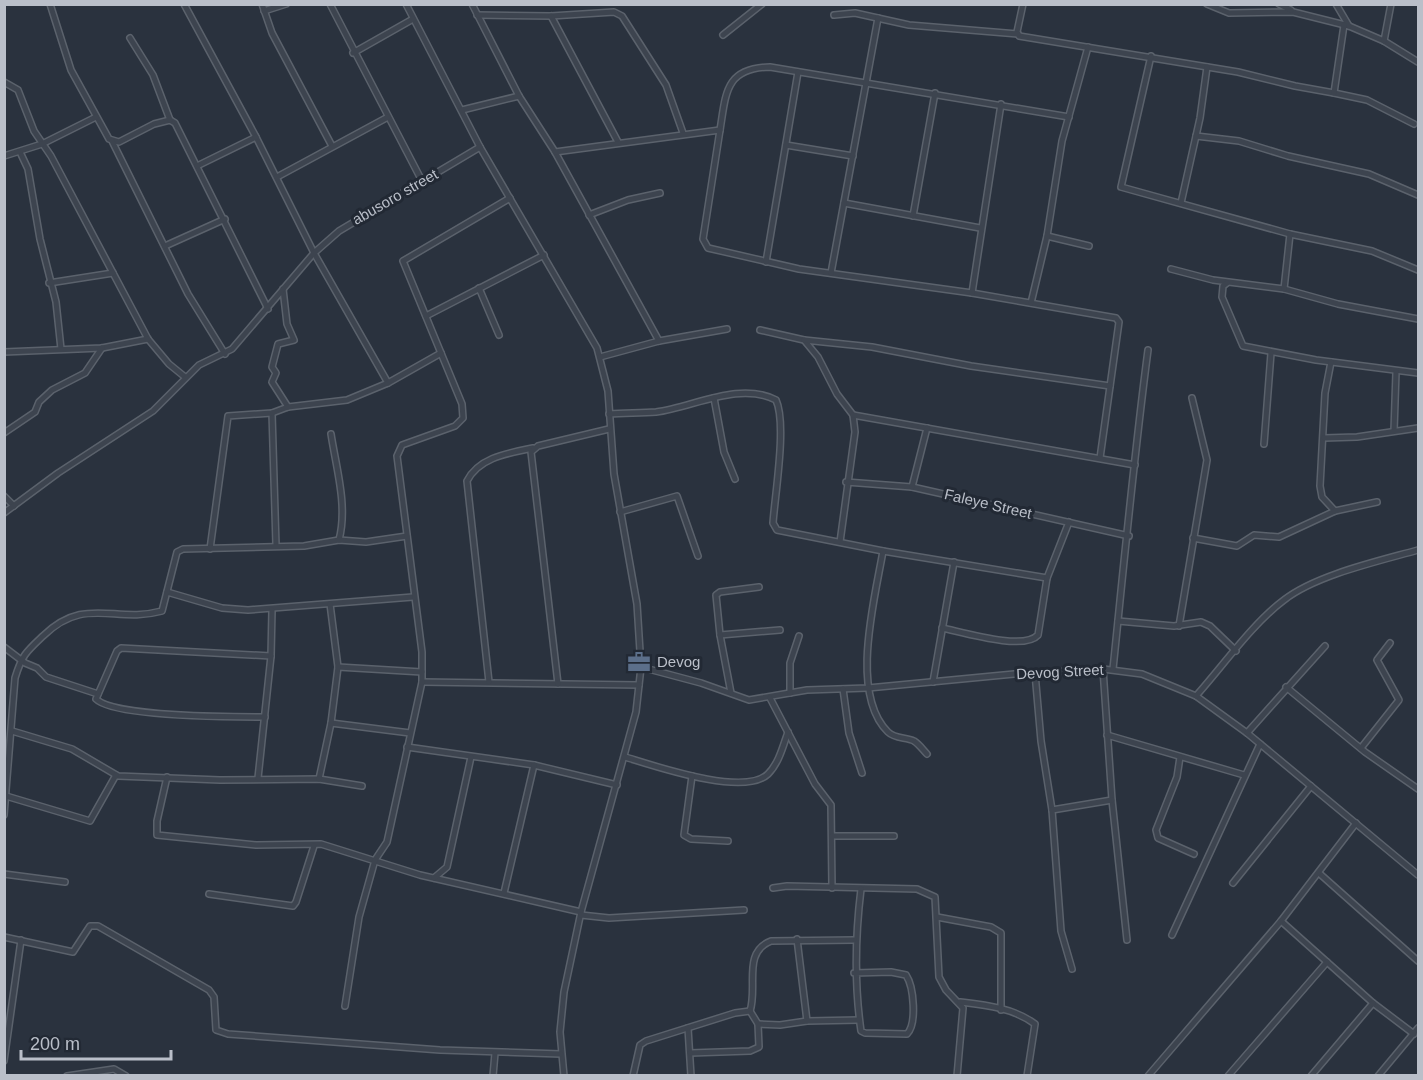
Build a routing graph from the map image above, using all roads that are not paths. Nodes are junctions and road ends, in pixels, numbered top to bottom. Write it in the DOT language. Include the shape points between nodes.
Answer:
graph roads {
  1 [pos="50,4"];
  2 [pos="184,4"];
  3 [pos="286,4"];
  4 [pos="330,4"];
  5 [pos="406,4"];
  6 [pos="472,4"];
  7 [pos="762,4"];
  8 [pos="1023,4"];
  9 [pos="1207,4"];
  10 [pos="1279,4"];
  11 [pos="1336,4"];
  12 [pos="1390,4"];
  13 [pos="263,8"];
  14 [pos="1268,8"];
  15 [pos="1293,12"];
  16 [pos="477,15"];
  17 [pos="834,15"];
  18 [pos="551,16"];
  19 [pos="878,18"];
  20 [pos="413,19"];
  21 [pos="1346,26"];
  22 [pos="1018,34"];
  23 [pos="723,35"];
  24 [pos="129,38"];
  25 [pos="1384,41"];
  26 [pos="1088,47"];
  27 [pos="353,53"];
  28 [pos="1151,56"];
  29 [pos="1419,62"];
  30 [pos="1208,67"];
  31 [pos="798,72"];
  32 [pos="4,82"];
  33 [pos="866,82"];
  34 [pos="934,93"];
  35 [pos="1334,93"];
  36 [pos="519,96"];
  37 [pos="1001,104"];
  38 [pos="462,110"];
  39 [pos="96,117"];
  40 [pos="388,117"];
  41 [pos="1069,117"];
  42 [pos="170,120"];
  43 [pos="1414,124"];
  44 [pos="720,130"];
  45 [pos="683,133"];
  46 [pos="1196,136"];
  47 [pos="256,137"];
  48 [pos="112,141"];
  49 [pos="618,142"];
  50 [pos="42,144"];
  51 [pos="786,145"];
  52 [pos="332,146"];
  53 [pos="480,147"];
  54 [pos="20,152"];
  55 [pos="555,152"];
  56 [pos="4,156"];
  57 [pos="853,156"];
  58 [pos="196,166"];
  59 [pos="277,177"];
  60 [pos="422,181"];
  61 [pos="660,193"];
  62 [pos="1419,195"];
  63 [pos="510,198"];
  64 [pos="844,203"];
  65 [pos="1181,203"];
  66 [pos="589,215"];
  67 [pos="913,216"];
  68 [pos="225,219"];
  69 [pos="980,228"];
  70 [pos="1290,234"];
  71 [pos="1047,236"];
  72 [pos="165,246"];
  73 [pos="1089,246"];
  74 [pos="314,253"];
  75 [pos="544,255"];
  76 [pos="766,262"];
  77 [pos="1171,269"];
  78 [pos="1419,270"];
  79 [pos="113,273"];
  80 [pos="831,273"];
  81 [pos="1229,282"];
  82 [pos="49,283"];
  83 [pos="479,288"];
  84 [pos="283,289"];
  85 [pos="1284,289"];
  86 [pos="972,294"];
  87 [pos="1031,303"];
  88 [pos="268,309"];
  89 [pos="426,316"];
  90 [pos="1419,319"];
  91 [pos="728,329"];
  92 [pos="760,330"];
  93 [pos="499,335"];
  94 [pos="148,339"];
  95 [pos="804,340"];
  96 [pos="659,341"];
  97 [pos="102,348"];
  98 [pos="61,349"];
  99 [pos="1148,350"];
  100 [pos="4,352"];
  101 [pos="441,353"];
  102 [pos="1271,353"];
  103 [pos="225,354"];
  104 [pos="600,357"];
  105 [pos="1331,362"];
  106 [pos="1396,372"];
  107 [pos="1419,373"];
  108 [pos="185,377"];
  109 [pos="388,382"];
  110 [pos="1110,386"];
  111 [pos="714,398"];
  112 [pos="1192,398"];
  113 [pos="288,407"];
  114 [pos="273,413"];
  115 [pos="609,414"];
  116 [pos="853,415"];
  117 [pos="927,428"];
  118 [pos="1419,428"];
  119 [pos="609,429"];
  120 [pos="1394,431"];
  121 [pos="4,433"];
  122 [pos="331,434"];
  123 [pos="1324,438"];
  124 [pos="1264,444"];
  125 [pos="533,448"];
  126 [pos="1100,458"];
  127 [pos="1135,465"];
  128 [pos="735,479"];
  129 [pos="846,482"];
  130 [pos="912,487"];
  131 [pos="4,496"];
  132 [pos="1377,502"];
  133 [pos="14,506"];
  134 [pos="1335,511"];
  135 [pos="620,512"];
  136 [pos="4,513"];
  137 [pos="1069,522"];
  138 [pos="407,536"];
  139 [pos="1129,536"];
  140 [pos="1193,538"];
  141 [pos="339,540"];
  142 [pos="840,542"];
  143 [pos="276,545"];
  144 [pos="210,549"];
  145 [pos="1419,550"];
  146 [pos="884,551"];
  147 [pos="698,556"];
  148 [pos="954,562"];
  149 [pos="1047,578"];
  150 [pos="759,587"];
  151 [pos="167,592"];
  152 [pos="413,597"];
  153 [pos="330,604"];
  154 [pos="272,610"];
  155 [pos="1118,621"];
  156 [pos="1179,626"];
  157 [pos="942,628"];
  158 [pos="780,630"];
  159 [pos="720,635"];
  160 [pos="799,636"];
  161 [pos="1390,643"];
  162 [pos="1325,646"];
  163 [pos="4,647"];
  164 [pos="1236,651"];
  165 [pos="271,656"];
  166 [pos="20,659"];
  167 [pos="338,667"];
  168 [pos="641,667"];
  169 [pos="1103,669"];
  170 [pos="1113,669"];
  171 [pos="422,672"];
  172 [pos="1035,673"];
  173 [pos="422,682"];
  174 [pos="489,682"];
  175 [pos="933,682"];
  176 [pos="558,684"];
  177 [pos="639,685"];
  178 [pos="1286,687"];
  179 [pos="843,688"];
  180 [pos="868,688"];
  181 [pos="731,693"];
  182 [pos="790,693"];
  183 [pos="98,694"];
  184 [pos="1196,696"];
  185 [pos="770,698"];
  186 [pos="265,717"];
  187 [pos="331,723"];
  188 [pos="12,731"];
  189 [pos="788,732"];
  190 [pos="410,733"];
  191 [pos="1246,733"];
  192 [pos="1107,735"];
  193 [pos="1260,744"];
  194 [pos="407,747"];
  195 [pos="1361,748"];
  196 [pos="927,754"];
  197 [pos="471,757"];
  198 [pos="625,757"];
  199 [pos="1180,757"];
  200 [pos="534,765"];
  201 [pos="862,773"];
  202 [pos="116,775"];
  203 [pos="692,776"];
  204 [pos="1244,776"];
  205 [pos="166,777"];
  206 [pos="258,778"];
  207 [pos="319,779"];
  208 [pos="618,785"];
  209 [pos="362,786"];
  210 [pos="1311,786"];
  211 [pos="1419,789"];
  212 [pos="6,796"];
  213 [pos="1112,800"];
  214 [pos="1052,810"];
  215 [pos="4,815"];
  216 [pos="1356,823"];
  217 [pos="832,836"];
  218 [pos="894,837"];
  219 [pos="728,841"];
  220 [pos="314,846"];
  221 [pos="1194,854"];
  222 [pos="375,860"];
  223 [pos="1320,873"];
  224 [pos="4,874"];
  225 [pos="1419,874"];
  226 [pos="434,878"];
  227 [pos="64,882"];
  228 [pos="1233,883"];
  229 [pos="773,888"];
  230 [pos="832,888"];
  231 [pos="861,889"];
  232 [pos="504,893"];
  233 [pos="209,894"];
  234 [pos="744,910"];
  235 [pos="581,914"];
  236 [pos="937,917"];
  237 [pos="1281,921"];
  238 [pos="1172,935"];
  239 [pos="4,937"];
  240 [pos="797,939"];
  241 [pos="21,940"];
  242 [pos="854,940"];
  243 [pos="1127,940"];
  244 [pos="1419,961"];
  245 [pos="1327,962"];
  246 [pos="1072,969"];
  247 [pos="854,973"];
  248 [pos="960,1002"];
  249 [pos="1373,1003"];
  250 [pos="345,1006"];
  251 [pos="1001,1010"];
  252 [pos="750,1011"];
  253 [pos="859,1020"];
  254 [pos="807,1021"];
  255 [pos="758,1024"];
  256 [pos="688,1028"];
  257 [pos="1419,1028"];
  258 [pos="1414,1034"];
  259 [pos="495,1053"];
  260 [pos="690,1053"];
  261 [pos="561,1054"];
  262 [pos="4,1062"];
  263 [pos="67,1076"];
  264 [pos="126,1076"];
  265 [pos="493,1076"];
  266 [pos="564,1076"];
  267 [pos="633,1076"];
  268 [pos="691,1076"];
  269 [pos="957,1076"];
  270 [pos="1027,1076"];
  271 [pos="1148,1076"];
  272 [pos="1228,1076"];
  273 [pos="1311,1076"];
  274 [pos="1378,1076"];
  1 -- 39 [label="street" via="64,54"];
  2 -- 47 [label="street"];
  3 -- 13 [label="street"];
  4 -- 27 [label="street"];
  5 -- 20 [label="street"];
  6 -- 16 [label="street"];
  7 -- 23 [label="street"];
  8 -- 22 [label="street"];
  9 -- 14 [label="street" via="1229,13"];
  10 -- 15 [label="street"];
  11 -- 21 [label="street"];
  12 -- 25 [label="street"];
  13 -- 52 [label="street" via="272,33"];
  14 -- 15 [label="street"];
  15 -- 21 [label="street"];
  16 -- 18 [label="street"];
  16 -- 36 [label="street"];
  17 -- 19 [label="street" via="848,12"];
  18 -- 45 [label="street" via="607,12 622,16 666,85"];
  18 -- 49 [label="street"];
  19 -- 22 [label="street" via="928,27"];
  19 -- 33 [label="street"];
  20 -- 27 [label="street"];
  20 -- 38 [label="street"];
  21 -- 25 [label="street"];
  21 -- 35 [label="street"];
  22 -- 26 [label="street"];
  24 -- 42 [label="street" via="153,75"];
  25 -- 29 [label="street"];
  26 -- 28 [label="street"];
  26 -- 41 [label="street"];
  27 -- 40 [label="street"];
  28 -- 30 [label="street"];
  28 -- 65 [label="street" via="1121,187"];
  30 -- 35 [label="street"];
  30 -- 46 [label="street"];
  31 -- 33 [label="street"];
  31 -- 44 [label="street" via="752,68 734,78 726,95"];
  31 -- 51 [label="street"];
  32 -- 50 [label="street" via="18,90"];
  33 -- 34 [label="street"];
  33 -- 57 [label="street"];
  34 -- 37 [label="street"];
  34 -- 67 [label="street"];
  35 -- 43 [label="street" via="1367,100"];
  36 -- 38 [label="street"];
  36 -- 55 [label="street"];
  37 -- 41 [label="street"];
  37 -- 69 [label="street"];
  38 -- 53 [label="street"];
  39 -- 48 [label="street"];
  39 -- 50 [label="street"];
  40 -- 52 [label="street"];
  40 -- 60 [label="street"];
  41 -- 71 [label="street"];
  42 -- 48 [label="street" via="119,142"];
  42 -- 58 [label="street"];
  44 -- 45 [label="street"];
  44 -- 76 [label="street" via="704,243 708,248"];
  45 -- 49 [label="street"];
  46 -- 62 [label="street" via="1239,141 1369,174"];
  46 -- 65 [label="street"];
  47 -- 58 [label="street"];
  47 -- 59 [label="street"];
  48 -- 72 [label="street"];
  49 -- 55 [label="street"];
  50 -- 54 [label="street"];
  50 -- 79 [label="street"];
  51 -- 57 [label="street"];
  51 -- 76 [label="street"];
  52 -- 59 [label="street"];
  53 -- 60 [label="street, abusoro street"];
  53 -- 63 [label="street"];
  54 -- 56 [label="street"];
  54 -- 82 [label="street" via="28,169"];
  55 -- 66 [label="street"];
  57 -- 64 [label="street"];
  58 -- 68 [label="street"];
  59 -- 74 [label="street"];
  60 -- 74 [label="street, abusoro street" via="347,225"];
  61 -- 66 [label="street"];
  63 -- 75 [label="street"];
  63 -- 89 [label="street" via="404,259"];
  64 -- 67 [label="street"];
  64 -- 80 [label="street"];
  65 -- 70 [label="street"];
  66 -- 96 [label="street"];
  67 -- 69 [label="street"];
  68 -- 72 [label="street"];
  68 -- 88 [label="street"];
  69 -- 86 [label="street"];
  70 -- 78 [label="street" via="1372,251"];
  70 -- 85 [label="street"];
  71 -- 73 [label="street"];
  71 -- 87 [label="street"];
  72 -- 103 [label="street" via="188,294"];
  74 -- 84 [label="street, abusoro street"];
  74 -- 109 [label="street"];
  75 -- 83 [label="street"];
  75 -- 104 [label="street"];
  76 -- 80 [label="street"];
  77 -- 81 [label="street"];
  79 -- 82 [label="street"];
  79 -- 94 [label="street"];
  80 -- 86 [label="street"];
  81 -- 85 [label="street"];
  81 -- 102 [label="street" via="1223,286 1222,297 1240,345"];
  82 -- 98 [label="street" via="56,302"];
  83 -- 89 [label="street"];
  83 -- 93 [label="street"];
  84 -- 88 [label="street, abusoro street"];
  84 -- 113 [label="street" via="287,324 294,340 276,347 272,382"];
  85 -- 90 [label="street"];
  86 -- 87 [label="street"];
  87 -- 110 [label="street" via="1116,318 1119,322"];
  88 -- 103 [label="street, abusoro street"];
  89 -- 101 [label="street"];
  91 -- 96 [label="street"];
  92 -- 95 [label="street"];
  94 -- 97 [label="street"];
  94 -- 108 [label="street"];
  95 -- 110 [label="street" via="872,347"];
  95 -- 116 [label="street"];
  96 -- 104 [label="street"];
  97 -- 98 [label="street"];
  97 -- 121 [label="street" via="85,373 52,390 35,412"];
  98 -- 100 [label="street"];
  99 -- 127 [label="street"];
  101 -- 109 [label="street"];
  101 -- 138 [label="street" via="464,418 454,426 399,448 397,469"];
  102 -- 105 [label="street"];
  102 -- 124 [label="street"];
  103 -- 108 [label="street, abusoro street" via="203,363"];
  104 -- 115 [label="street"];
  105 -- 106 [label="street"];
  105 -- 123 [label="street" via="1325,389"];
  106 -- 107 [label="street"];
  106 -- 120 [label="street"];
  108 -- 133 [label="street, abusoro street" via="153,411"];
  109 -- 113 [label="street" via="347,400"];
  110 -- 126 [label="street"];
  111 -- 115 [label="street" via="657,411"];
  111 -- 128 [label="street" via="724,452"];
  111 -- 142 [label="street" via="754,393 776,400 780,436 773,526"];
  112 -- 140 [label="street" via="1207,460"];
  113 -- 114 [label="street"];
  114 -- 143 [label="street"];
  114 -- 144 [label="street" via="226,418"];
  115 -- 119 [label="street"];
  116 -- 117 [label="street"];
  116 -- 129 [label="street" via="855,432"];
  117 -- 126 [label="street"];
  117 -- 130 [label="street"];
  118 -- 120 [label="street"];
  119 -- 125 [label="street"];
  119 -- 135 [label="street"];
  120 -- 123 [label="street"];
  122 -- 141 [label="street" via="340,491"];
  123 -- 134 [label="street" via="1321,492"];
  125 -- 174 [label="street" via="498,455 467,481"];
  125 -- 176 [label="street" via="530,461"];
  126 -- 127 [label="street"];
  127 -- 139 [label="street"];
  129 -- 130 [label="street, Faleye Street"];
  129 -- 142 [label="street"];
  130 -- 137 [label="street, Faleye Street"];
  131 -- 133 [label="street"];
  132 -- 134 [label="street"];
  133 -- 136 [label="street, abusoro street"];
  134 -- 140 [label="street" via="1279,537 1257,535 1237,546"];
  135 -- 147 [label="street" via="677,496"];
  135 -- 168 [label="street" via="637,604"];
  137 -- 139 [label="street, Faleye Street"];
  137 -- 149 [label="street"];
  138 -- 141 [label="street" via="366,542"];
  138 -- 152 [label="street"];
  139 -- 155 [label="street"];
  140 -- 156 [label="street"];
  141 -- 143 [label="street" via="303,546"];
  142 -- 146 [label="street"];
  143 -- 144 [label="street"];
  144 -- 151 [label="street" via="179,550"];
  145 -- 164 [label="street" via="1365,565 1292,595"];
  146 -- 148 [label="street"];
  146 -- 180 [label="street" via="868,650"];
  148 -- 149 [label="street"];
  148 -- 157 [label="street"];
  149 -- 157 [label="street" via="1035,639 999,640"];
  150 -- 159 [label="street" via="718,593"];
  151 -- 154 [label="street" via="222,608"];
  151 -- 166 [label="street" via="164,607 158,612 74,614"];
  152 -- 153 [label="street"];
  152 -- 171 [label="street"];
  153 -- 154 [label="street"];
  153 -- 167 [label="street"];
  154 -- 165 [label="street"];
  155 -- 156 [label="street"];
  155 -- 170 [label="street"];
  156 -- 164 [label="street" via="1206,623"];
  157 -- 175 [label="street"];
  158 -- 159 [label="street"];
  159 -- 181 [label="street"];
  160 -- 182 [label="street" via="790,663"];
  161 -- 195 [label="street" via="1377,660 1399,700"];
  162 -- 178 [label="street"];
  163 -- 166 [label="street"];
  164 -- 184 [label="street"];
  165 -- 183 [label="street" via="121,648"];
  165 -- 186 [label="street"];
  166 -- 183 [label="street" via="46,677"];
  166 -- 188 [label="street" via="13,685"];
  167 -- 171 [label="street"];
  167 -- 187 [label="street"];
  168 -- 177 [label="street"];
  168 -- 181 [label="street, Devog Street"];
  169 -- 170 [label="street, Devog Street"];
  169 -- 172 [label="street, Devog Street"];
  169 -- 192 [label="street"];
  170 -- 184 [label="street, Devog Street" via="1142,674"];
  171 -- 173 [label="street"];
  172 -- 175 [label="street, Devog Street"];
  172 -- 214 [label="street"];
  173 -- 174 [label="street"];
  173 -- 190 [label="street"];
  174 -- 176 [label="street"];
  175 -- 180 [label="street, Devog Street"];
  176 -- 177 [label="street"];
  177 -- 198 [label="street"];
  178 -- 191 [label="street"];
  178 -- 195 [label="street"];
  179 -- 180 [label="street, Devog Street"];
  179 -- 182 [label="street, Devog Street"];
  179 -- 201 [label="street" via="849,733"];
  180 -- 196 [label="street" via="886,730 914,741"];
  181 -- 185 [label="street, Devog Street" via="749,700"];
  182 -- 185 [label="street, Devog Street"];
  183 -- 186 [label="street" via="99,702 150,711 196,717"];
  184 -- 191 [label="street, Devog Street"];
  185 -- 189 [label="street"];
  186 -- 206 [label="street"];
  187 -- 190 [label="street"];
  187 -- 207 [label="street"];
  188 -- 202 [label="street" via="72,749"];
  188 -- 212 [label="street"];
  189 -- 203 [label="street" via="775,766 760,780 734,782"];
  189 -- 217 [label="street" via="815,784 831,805"];
  190 -- 194 [label="street"];
  191 -- 193 [label="street, Devog Street"];
  192 -- 199 [label="street"];
  192 -- 213 [label="street"];
  193 -- 204 [label="street"];
  193 -- 210 [label="street, Devog Street"];
  194 -- 197 [label="street"];
  194 -- 222 [label="street" via="387,842"];
  195 -- 211 [label="street"];
  197 -- 200 [label="street"];
  197 -- 226 [label="street" via="447,867"];
  198 -- 203 [label="street"];
  198 -- 208 [label="street"];
  199 -- 204 [label="street"];
  199 -- 221 [label="street" via="1177,777 1156,830 1158,838"];
  200 -- 208 [label="street"];
  200 -- 232 [label="street"];
  202 -- 205 [label="street"];
  202 -- 212 [label="street" via="90,821"];
  203 -- 219 [label="street" via="684,835 691,839"];
  204 -- 238 [label="street"];
  205 -- 206 [label="street"];
  205 -- 220 [label="street" via="157,835 256,846"];
  206 -- 207 [label="street"];
  207 -- 209 [label="street"];
  208 -- 235 [label="street"];
  210 -- 216 [label="street, Devog Street"];
  210 -- 228 [label="street"];
  212 -- 215 [label="street"];
  213 -- 214 [label="street"];
  213 -- 243 [label="street"];
  214 -- 246 [label="street" via="1060,931"];
  216 -- 223 [label="street"];
  216 -- 225 [label="street, Devog Street"];
  217 -- 218 [label="street"];
  217 -- 230 [label="street"];
  220 -- 222 [label="street" via="321,844"];
  220 -- 233 [label="street" via="297,902 292,906"];
  222 -- 226 [label="street"];
  222 -- 250 [label="street" via="359,917"];
  223 -- 237 [label="street"];
  223 -- 244 [label="street"];
  224 -- 227 [label="street"];
  226 -- 232 [label="street"];
  229 -- 230 [label="street"];
  230 -- 231 [label="street"];
  231 -- 236 [label="street" via="924,890 935,897"];
  231 -- 242 [label="street"];
  232 -- 235 [label="street"];
  234 -- 235 [label="street" via="609,918"];
  235 -- 261 [label="street" via="564,992"];
  236 -- 248 [label="street" via="939,977 946,990"];
  236 -- 251 [label="street" via="991,927 1001,933"];
  237 -- 245 [label="street"];
  237 -- 271 [label="street"];
  239 -- 241 [label="street"];
  240 -- 242 [label="street"];
  240 -- 252 [label="street" via="771,941 755,951 754,1001"];
  240 -- 254 [label="street"];
  241 -- 259 [label="street" via="73,952 90,926 98,926 209,990 214,997 216,1030 228,1034"];
  241 -- 262 [label="street"];
  242 -- 247 [label="street"];
  245 -- 249 [label="street"];
  245 -- 272 [label="street"];
  247 -- 253 [label="street"];
  247 -- 253 [label="street" via="902,973 909,979 912,995 912,1025 907,1035 865,1033"];
  248 -- 251 [label="street" via="992,1005"];
  248 -- 269 [label="street" via="964,1022"];
  249 -- 258 [label="street"];
  249 -- 273 [label="street"];
  251 -- 270 [label="street" via="1035,1023"];
  252 -- 255 [label="street"];
  252 -- 256 [label="street"];
  253 -- 254 [label="street"];
  254 -- 255 [label="street"];
  255 -- 260 [label="street" via="759,1047 750,1051"];
  256 -- 260 [label="street"];
  256 -- 267 [label="street" via="640,1045"];
  257 -- 258 [label="street"];
  258 -- 274 [label="street"];
  259 -- 261 [label="street"];
  259 -- 265 [label="street"];
  260 -- 268 [label="street"];
  261 -- 266 [label="street"];
  263 -- 264 [label="street" via="114,1069"];
}
